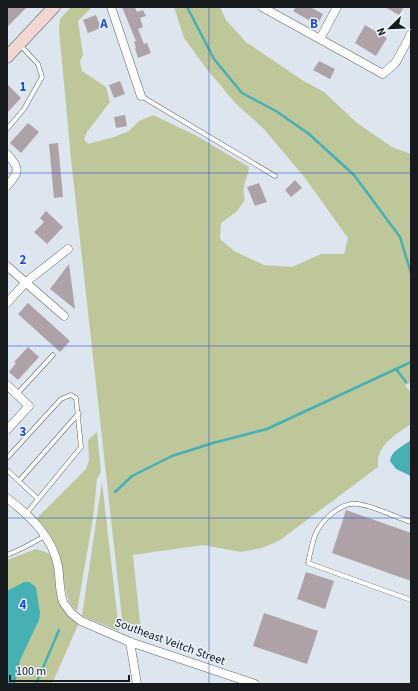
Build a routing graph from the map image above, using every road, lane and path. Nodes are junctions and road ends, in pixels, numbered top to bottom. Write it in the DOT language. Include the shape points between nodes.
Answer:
graph roads {
  1 [pos="54,7"];
  2 [pos="112,7"];
  3 [pos="262,7"];
  4 [pos="337,7"];
  5 [pos="411,34"];
  6 [pos="320,40"];
  7 [pos="19,44"];
  8 [pos="8,55"];
  9 [pos="141,96"];
  10 [pos="7,128"];
  11 [pos="7,154"];
  12 [pos="275,176"];
  13 [pos="7,186"];
  14 [pos="68,249"];
  15 [pos="7,266"];
  16 [pos="26,282"];
  17 [pos="7,303"];
  18 [pos="64,316"];
  19 [pos="53,355"];
  20 [pos="7,385"];
  21 [pos="16,394"];
  22 [pos="79,413"];
  23 [pos="7,430"];
  24 [pos="7,458"];
  25 [pos="7,470"];
  26 [pos="19,481"];
  27 [pos="7,498"];
  28 [pos="38,499"];
  29 [pos="26,514"];
  30 [pos="411,522"];
  31 [pos="45,535"];
  32 [pos="7,555"];
  33 [pos="411,600"];
  34 [pos="130,642"];
  35 [pos="136,684"];
  36 [pos="255,684"];
  1 -- 7 [label="street"];
  2 -- 9 [label="street"];
  3 -- 6 [label="street"];
  4 -- 6 [label="street"];
  5 -- 6 [label="street" via="396,62 383,74"];
  7 -- 8 [label="street"];
  7 -- 10 [label="lane" via="38,64 42,77 24,108"];
  9 -- 12 [label="lane"];
  11 -- 13 [label="street" via="17,168 15,178"];
  14 -- 16 [label="street"];
  15 -- 16 [label="street"];
  16 -- 17 [label="street"];
  16 -- 18 [label="street"];
  19 -- 21 [label="lane"];
  20 -- 21 [label="street"];
  21 -- 23 [label="street" via="29,406"];
  22 -- 24 [label="lane" via="76,398 71,395 64,397"];
  22 -- 26 [label="lane"];
  22 -- 28 [label="lane" via="82,443 80,450"];
  25 -- 26 [label="lane"];
  26 -- 28 [label="lane"];
  27 -- 29 [label="street"];
  28 -- 29 [label="lane"];
  29 -- 31 [label="street"];
  30 -- 33 [label="lane" via="357,503 347,505 322,523 315,535 308,563"];
  31 -- 32 [label="lane"];
  31 -- 34 [label="street, Southeast Veitch Street" via="56,560 63,602 71,613"];
  34 -- 35 [label="street"];
  34 -- 36 [label="street, Southeast Veitch Street"];
}
